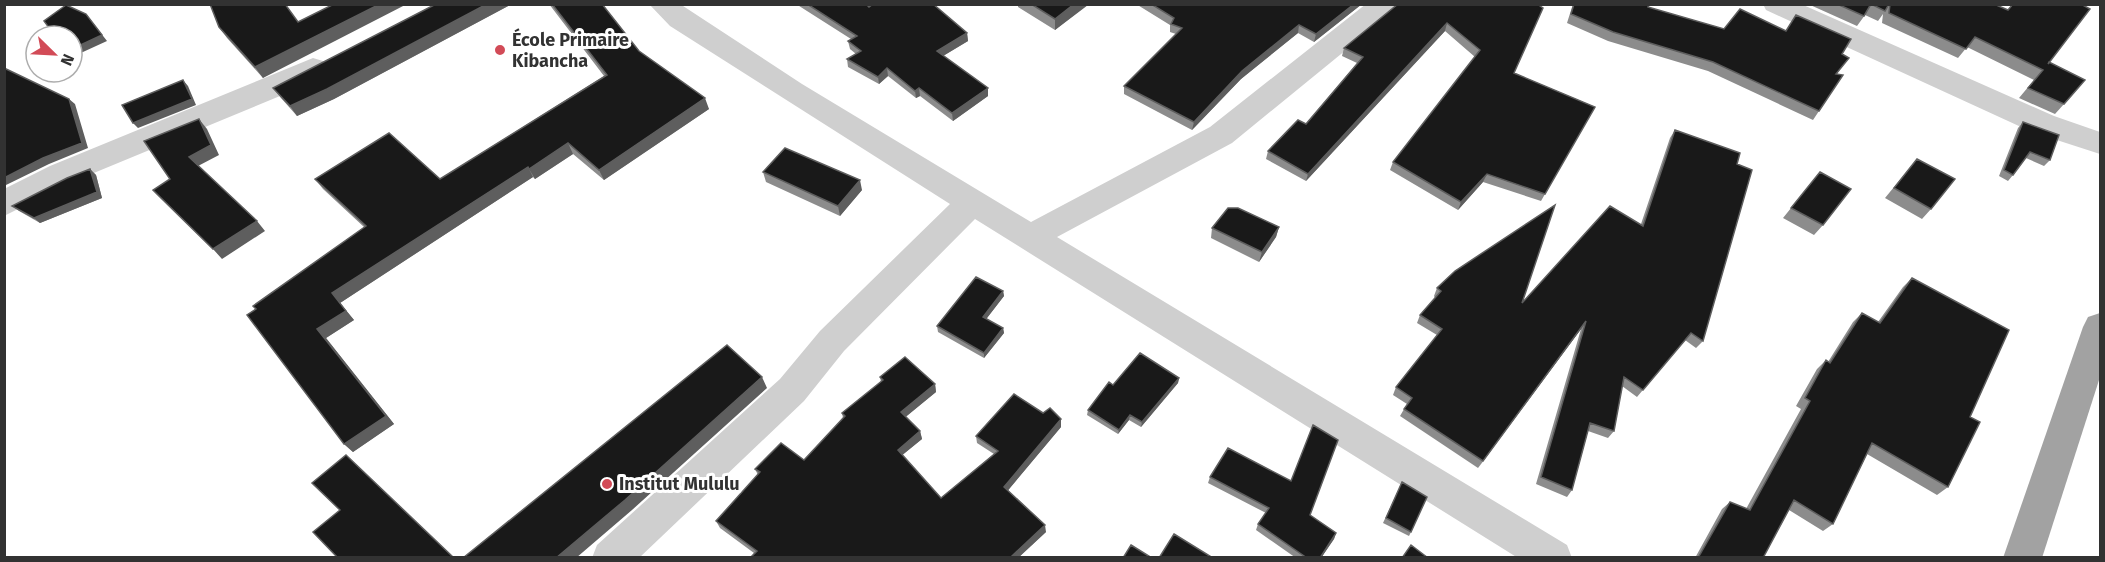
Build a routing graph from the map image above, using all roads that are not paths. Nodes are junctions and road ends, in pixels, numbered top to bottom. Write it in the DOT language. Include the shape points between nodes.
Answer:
graph roads {
  1 [pos="663,4"];
  2 [pos="1385,4"];
  3 [pos="1776,4"];
  4 [pos="333,57"];
  5 [pos="2100,143"];
  6 [pos="972,202"];
  7 [pos="4,204"];
  8 [pos="1030,237"];
  9 [pos="2100,327"];
  10 [pos="611,558"];
  11 [pos="1553,558"];
  12 [pos="2022,558"];
  1 -- 6 [label="street" via="736,55"];
  2 -- 8 [label="street" via="1221,135"];
  3 -- 5 [label="street" via="2043,124"];
  4 -- 7 [label="street" via="270,89 61,174"];
  6 -- 8 [label="street"];
  6 -- 10 [label="street" via="832,341 792,390"];
  8 -- 11 [label="street"];
  9 -- 12 [label="highway"];
}
